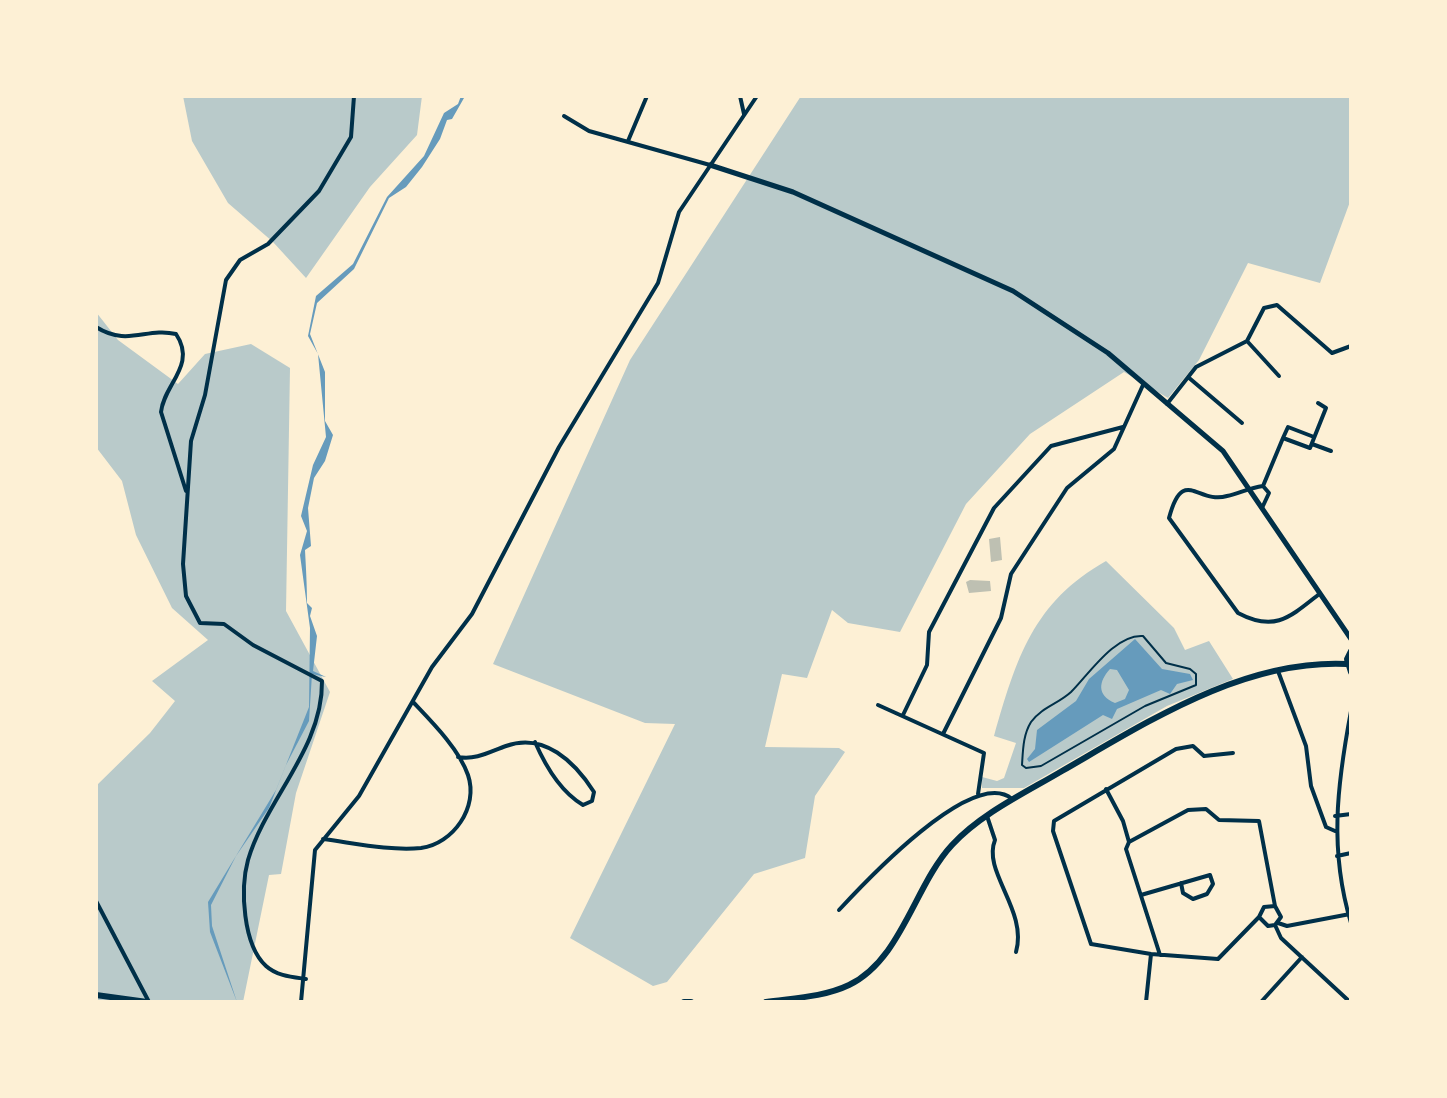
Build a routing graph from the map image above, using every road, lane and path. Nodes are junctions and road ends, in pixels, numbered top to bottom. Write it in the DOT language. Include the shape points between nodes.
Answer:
graph roads {
  1 [pos="354,96"];
  2 [pos="647,96"];
  3 [pos="740,96"];
  4 [pos="757,96"];
  5 [pos="744,114"];
  6 [pos="564,116"];
  7 [pos="628,141"];
  8 [pos="710,165"];
  9 [pos="96,327"];
  10 [pos="1247,341"];
  11 [pos="1351,346"];
  12 [pos="1279,376"];
  13 [pos="1188,377"];
  14 [pos="1143,385"];
  15 [pos="1318,403"];
  16 [pos="1167,404"];
  17 [pos="1242,423"];
  18 [pos="1123,427"];
  19 [pos="1314,437"];
  20 [pos="1283,438"];
  21 [pos="1312,444"];
  22 [pos="1331,451"];
  23 [pos="1263,486"];
  24 [pos="1247,488"];
  25 [pos="187,493"];
  26 [pos="1261,509"];
  27 [pos="1318,595"];
  28 [pos="1143,636"];
  29 [pos="1351,639"];
  30 [pos="1351,651"];
  31 [pos="1347,664"];
  32 [pos="1278,670"];
  33 [pos="1351,672"];
  34 [pos="413,702"];
  35 [pos="878,705"];
  36 [pos="1351,711"];
  37 [pos="903,715"];
  38 [pos="943,734"];
  39 [pos="535,742"];
  40 [pos="1233,753"];
  41 [pos="458,757"];
  42 [pos="1106,789"];
  43 [pos="978,794"];
  44 [pos="1013,799"];
  45 [pos="1351,814"];
  46 [pos="987,816"];
  47 [pos="1335,816"];
  48 [pos="1335,831"];
  49 [pos="323,839"];
  50 [pos="1129,842"];
  51 [pos="1351,853"];
  52 [pos="1337,856"];
  53 [pos="1181,883"];
  54 [pos="1141,895"];
  55 [pos="96,901"];
  56 [pos="1275,906"];
  57 [pos="839,910"];
  58 [pos="1350,914"];
  59 [pos="1259,917"];
  60 [pos="1351,923"];
  61 [pos="1276,924"];
  62 [pos="1016,952"];
  63 [pos="1151,954"];
  64 [pos="1160,955"];
  65 [pos="1302,957"];
  66 [pos="306,979"];
  67 [pos="96,995"];
  68 [pos="148,1002"];
  69 [pos="301,1002"];
  70 [pos="684,1002"];
  71 [pos="691,1002"];
  72 [pos="766,1002"];
  73 [pos="1146,1002"];
  74 [pos="1263,1002"];
  75 [pos="1350,1002"];
  1 -- 25 [label="street" via="351,137 319,191 268,244 240,260 226,280 191,441"];
  2 -- 7 [label="street"];
  3 -- 5 [label="street"];
  4 -- 5 [label="street"];
  5 -- 8 [label="street"];
  6 -- 7 [label="street" via="589,131"];
  7 -- 8 [label="street"];
  8 -- 14 [label="street" via="793,192 1013,291 1108,353"];
  8 -- 34 [label="street" via="679,212 658,283 559,447 472,614"];
  9 -- 25 [label="street" via="117,337 168,332 182,342 182,364 161,412"];
  10 -- 11 [label="street" via="1264,308 1277,305 1332,353"];
  10 -- 12 [label="street"];
  10 -- 13 [label="street" via="1196,367"];
  13 -- 16 [label="street"];
  13 -- 17 [label="street"];
  14 -- 16 [label="street"];
  14 -- 18 [label="street"];
  15 -- 19 [label="street" via="1326,408"];
  16 -- 24 [label="street" via="1223,451"];
  18 -- 37 [label="street" via="1051,446 994,508 929,632 927,665"];
  18 -- 38 [label="street" via="1111,454 1067,488 1011,574 1001,618"];
  19 -- 20 [label="street" via="1288,427"];
  19 -- 21 [label="street"];
  20 -- 21 [label="street" via="1310,448"];
  20 -- 23 [label="street"];
  21 -- 22 [label="street"];
  23 -- 24 [label="street"];
  23 -- 26 [label="street" via="1269,493"];
  24 -- 26 [label="street"];
  24 -- 27 [label="street" via="1217,497 1183,490 1174,499 1169,518 1238,613 1251,620 1274,623"];
  25 -- 66 [label="street" via="186,596 200,623 224,624 322,681 313,730 257,840 246,888 254,949 266,966 283,976"];
  26 -- 27 [label="street"];
  27 -- 29 [label="street"];
  28 -- 28 [label="path" via="1166,663 1196,674 1196,685 1145,706 1041,766 1022,765 1024,737 1039,711 1070,693 1121,641"];
  30 -- 31 [label="main road"];
  31 -- 32 [label="main road"];
  31 -- 33 [label="main road"];
  32 -- 44 [label="main road" via="1161,715"];
  32 -- 48 [label="street" via="1306,746 1311,786 1326,827"];
  34 -- 41 [label="street"];
  34 -- 49 [label="street" via="359,796"];
  35 -- 37 [label="street"];
  36 -- 47 [label="street"];
  37 -- 38 [label="street"];
  38 -- 43 [label="street" via="984,753"];
  39 -- 39 [label="street" via="557,751 576,769 594,792 592,801 583,805 572,799"];
  39 -- 41 [label="street" via="470,759"];
  40 -- 42 [label="street" via="1204,756 1193,746 1176,749"];
  41 -- 49 [label="street" via="470,793 460,827 443,840 423,848"];
  42 -- 50 [label="street"];
  42 -- 63 [label="street" via="1054,821 1053,831 1091,944"];
  43 -- 44 [label="street"];
  43 -- 57 [label="street" via="925,828"];
  44 -- 46 [label="main road"];
  45 -- 47 [label="street"];
  46 -- 62 [label="street" via="995,840 990,851 996,875 1006,887 1020,938"];
  46 -- 72 [label="main road" via="935,867 882,957 863,976 818,995"];
  47 -- 48 [label="street"];
  48 -- 52 [label="street"];
  49 -- 66 [label="street" via="315,850 309,880"];
  50 -- 54 [label="street" via="1128,861"];
  50 -- 56 [label="street" via="1188,810 1206,809 1219,820 1256,819"];
  51 -- 52 [label="street"];
  52 -- 58 [label="street"];
  53 -- 53 [label="street" via="1210,875 1213,884 1207,894 1193,899 1183,893"];
  53 -- 54 [label="street"];
  54 -- 64 [label="street"];
  55 -- 68 [label="street"];
  56 -- 59 [label="street" via="1264,907"];
  56 -- 61 [label="street" via="1281,917"];
  58 -- 60 [label="street"];
  58 -- 61 [label="street"];
  59 -- 61 [label="street" via="1262,923"];
  59 -- 64 [label="street" via="1218,959"];
  61 -- 65 [label="street" via="1281,938"];
  63 -- 64 [label="street"];
  63 -- 73 [label="street"];
  65 -- 74 [label="street"];
  65 -- 75 [label="street"];
  66 -- 69 [label="street"];
  67 -- 68 [label="main road"];
  70 -- 71 [label="main road"];
}
